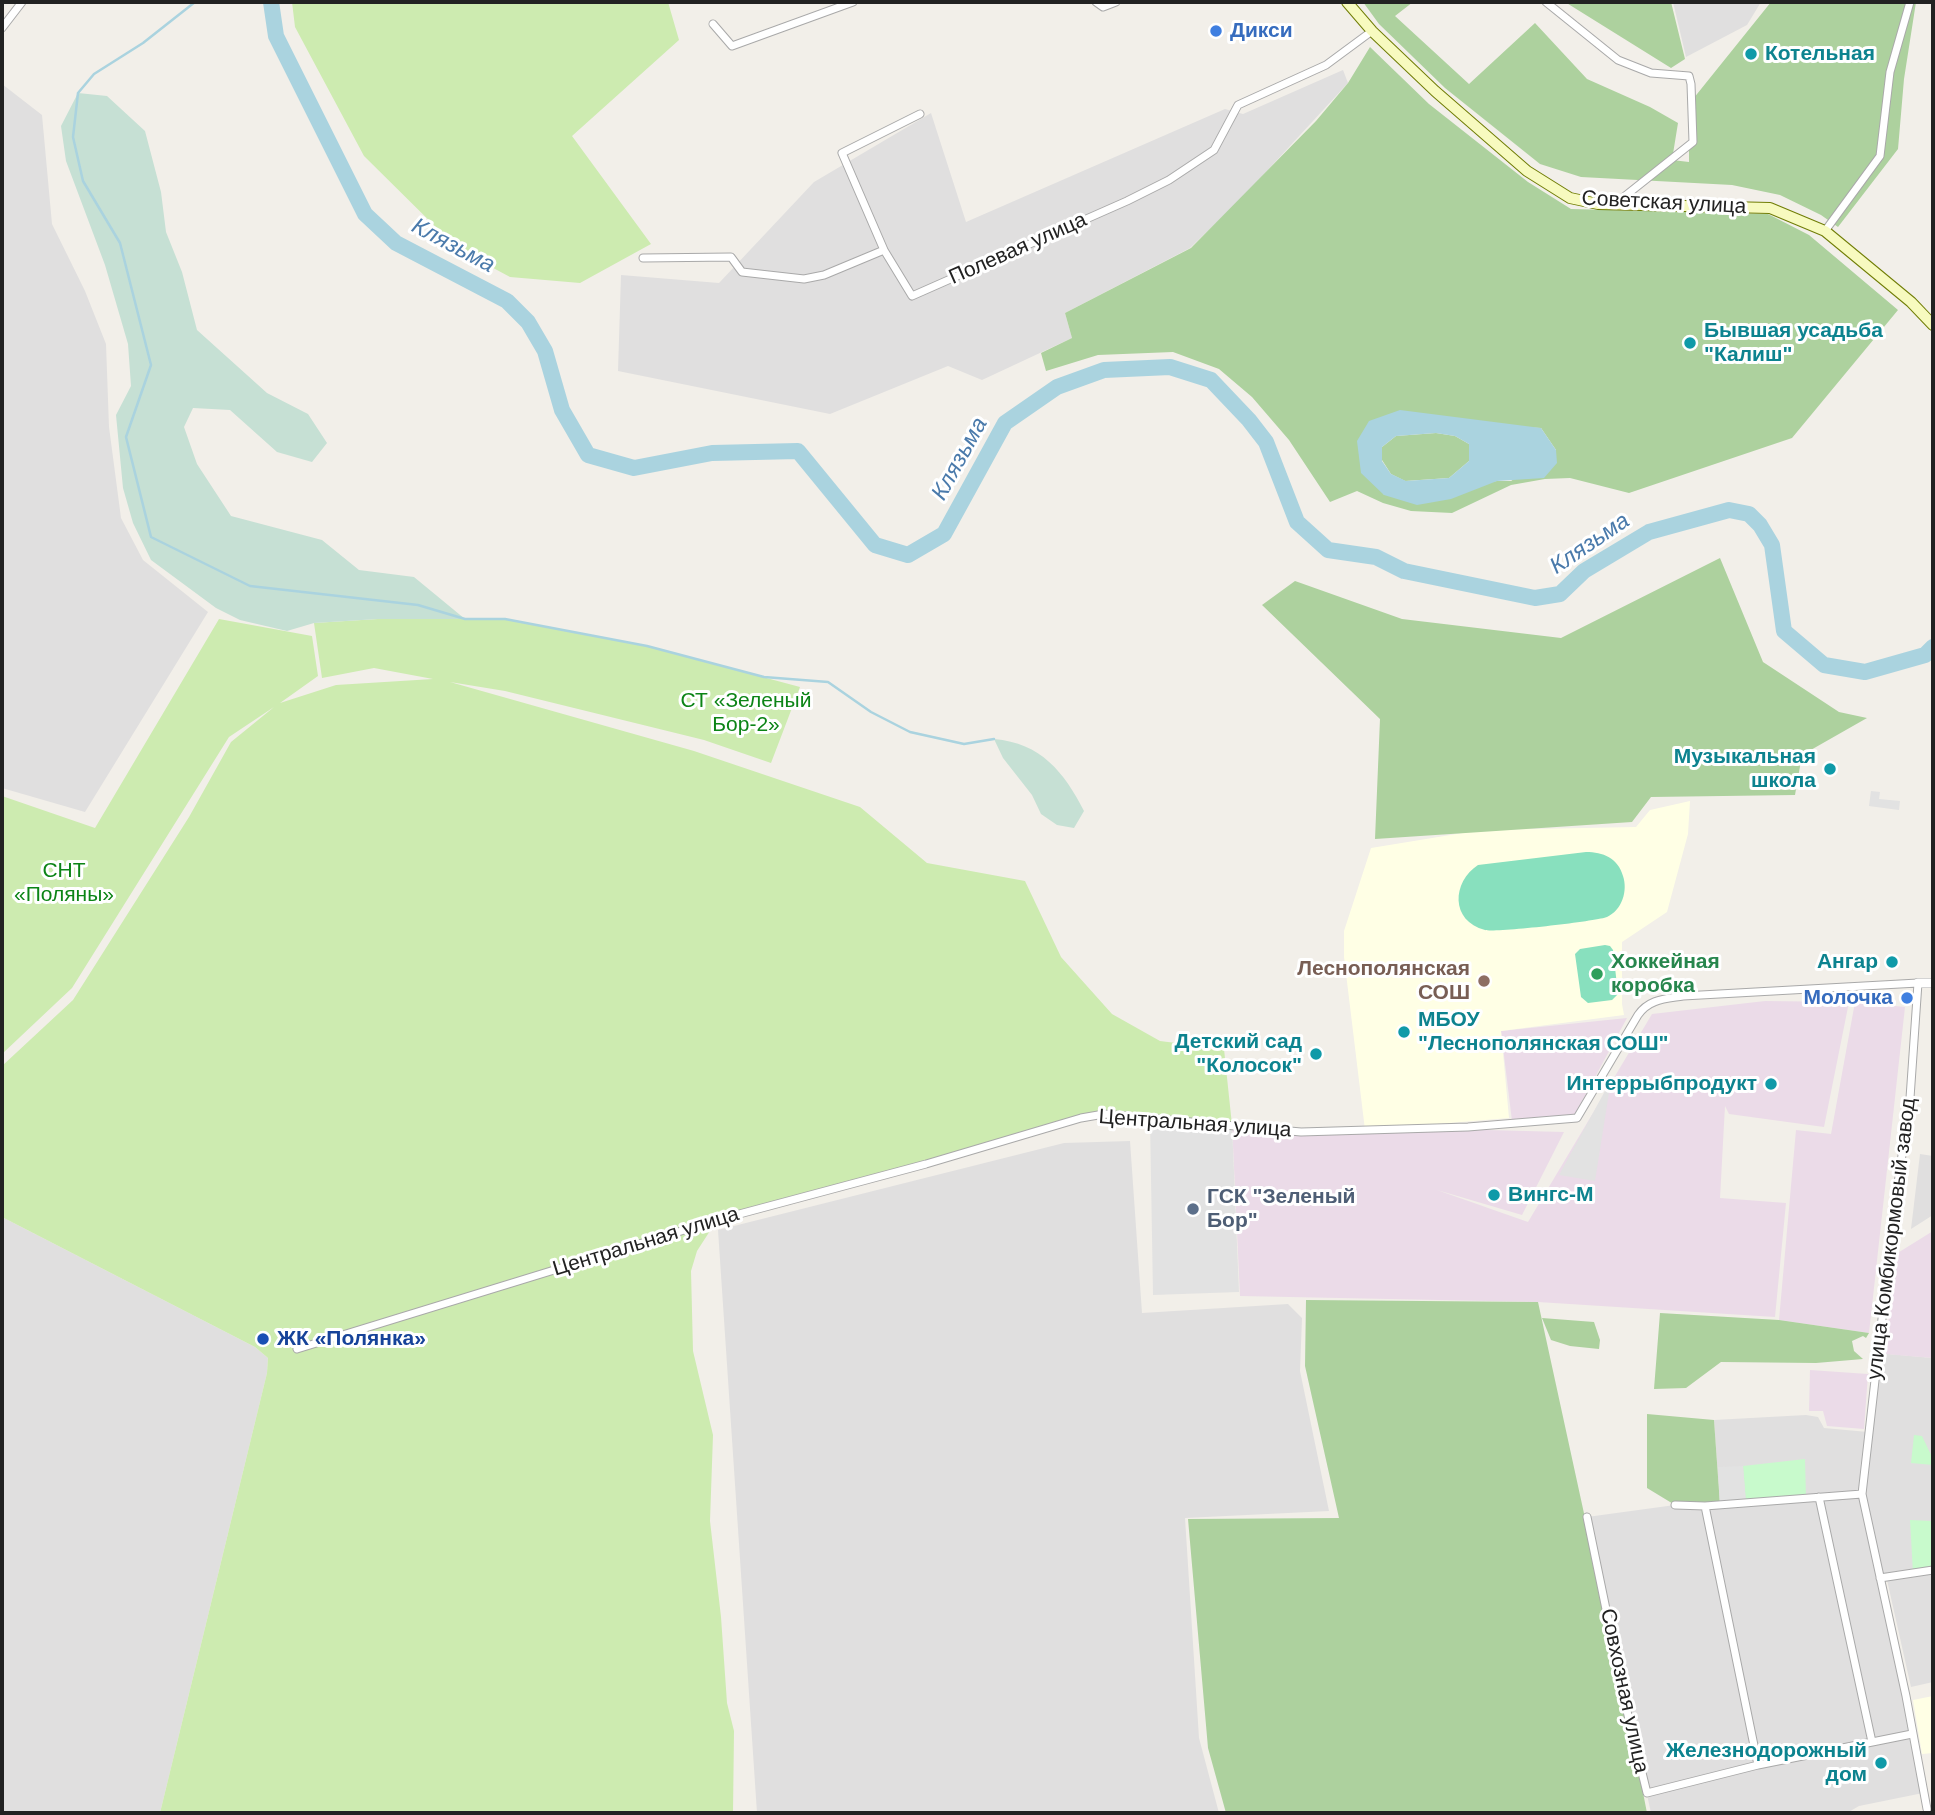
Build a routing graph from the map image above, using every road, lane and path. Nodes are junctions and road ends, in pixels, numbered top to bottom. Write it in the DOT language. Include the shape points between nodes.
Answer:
graph roads {
  1 [pos="22,2"];
  2 [pos="853,2"];
  3 [pos="1096,2"];
  4 [pos="1116,2"];
  5 [pos="1347,2"];
  6 [pos="1546,2"];
  7 [pos="1910,2"];
  8 [pos="713,24"];
  9 [pos="2,28"];
  10 [pos="1372,31"];
  11 [pos="920,114"];
  12 [pos="1614,205"];
  13 [pos="1825,230"];
  14 [pos="884,250"];
  15 [pos="643,258"];
  16 [pos="1933,325"];
  17 [pos="1918,983"];
  18 [pos="1933,983"];
  19 [pos="297,1349"];
  20 [pos="1862,1494"];
  21 [pos="1819,1497"];
  22 [pos="1675,1505"];
  23 [pos="1705,1506"];
  24 [pos="1587,1517"];
  25 [pos="1933,1570"];
  26 [pos="1880,1578"];
  27 [pos="1912,1734"];
  28 [pos="1872,1742"];
  29 [pos="1758,1765"];
  30 [pos="1927,1809"];
  1 -- 9 [label="street"];
  2 -- 8 [label="street" via="732,46"];
  3 -- 4 [label="street" via="1103,7"];
  5 -- 10 [label="main road, Советская улица"];
  6 -- 12 [label="street" via="1618,61 1651,73 1689,76 1693,142"];
  7 -- 13 [label="street" via="1890,72 1880,156"];
  10 -- 12 [label="main road, Советская улица" via="1527,170 1570,198"];
  10 -- 14 [label="street, Полевая улица" via="1326,65 1238,105 1214,150 1127,201 912,296"];
  11 -- 14 [label="street" via="842,153"];
  12 -- 13 [label="main road, Советская улица" via="1770,208"];
  13 -- 16 [label="main road, Советская улица"];
  14 -- 15 [label="street" via="804,279 742,272 731,257"];
  17 -- 18 [label="street, Центральная улица"];
  17 -- 19 [label="street, Центральная улица" via="1683,996 1647,1004 1577,1118 1301,1132 1104,1115 1081,1118 717,1220"];
  17 -- 20 [label="street, улица Комбикормовый завод" via="1910,1098"];
  20 -- 21 [label="street"];
  20 -- 26 [label="street, улица Комбикормовый завод"];
  21 -- 23 [label="street"];
  21 -- 28 [label="street"];
  22 -- 23 [label="street"];
  23 -- 29 [label="street"];
  24 -- 29 [label="street, Совхозная улица" via="1647,1793"];
  25 -- 26 [label="street"];
  26 -- 27 [label="street, улица Комбикормовый завод"];
  27 -- 28 [label="street, Совхозная улица"];
  27 -- 30 [label="street, улица Комбикормовый завод"];
  28 -- 29 [label="street, Совхозная улица"];
}
